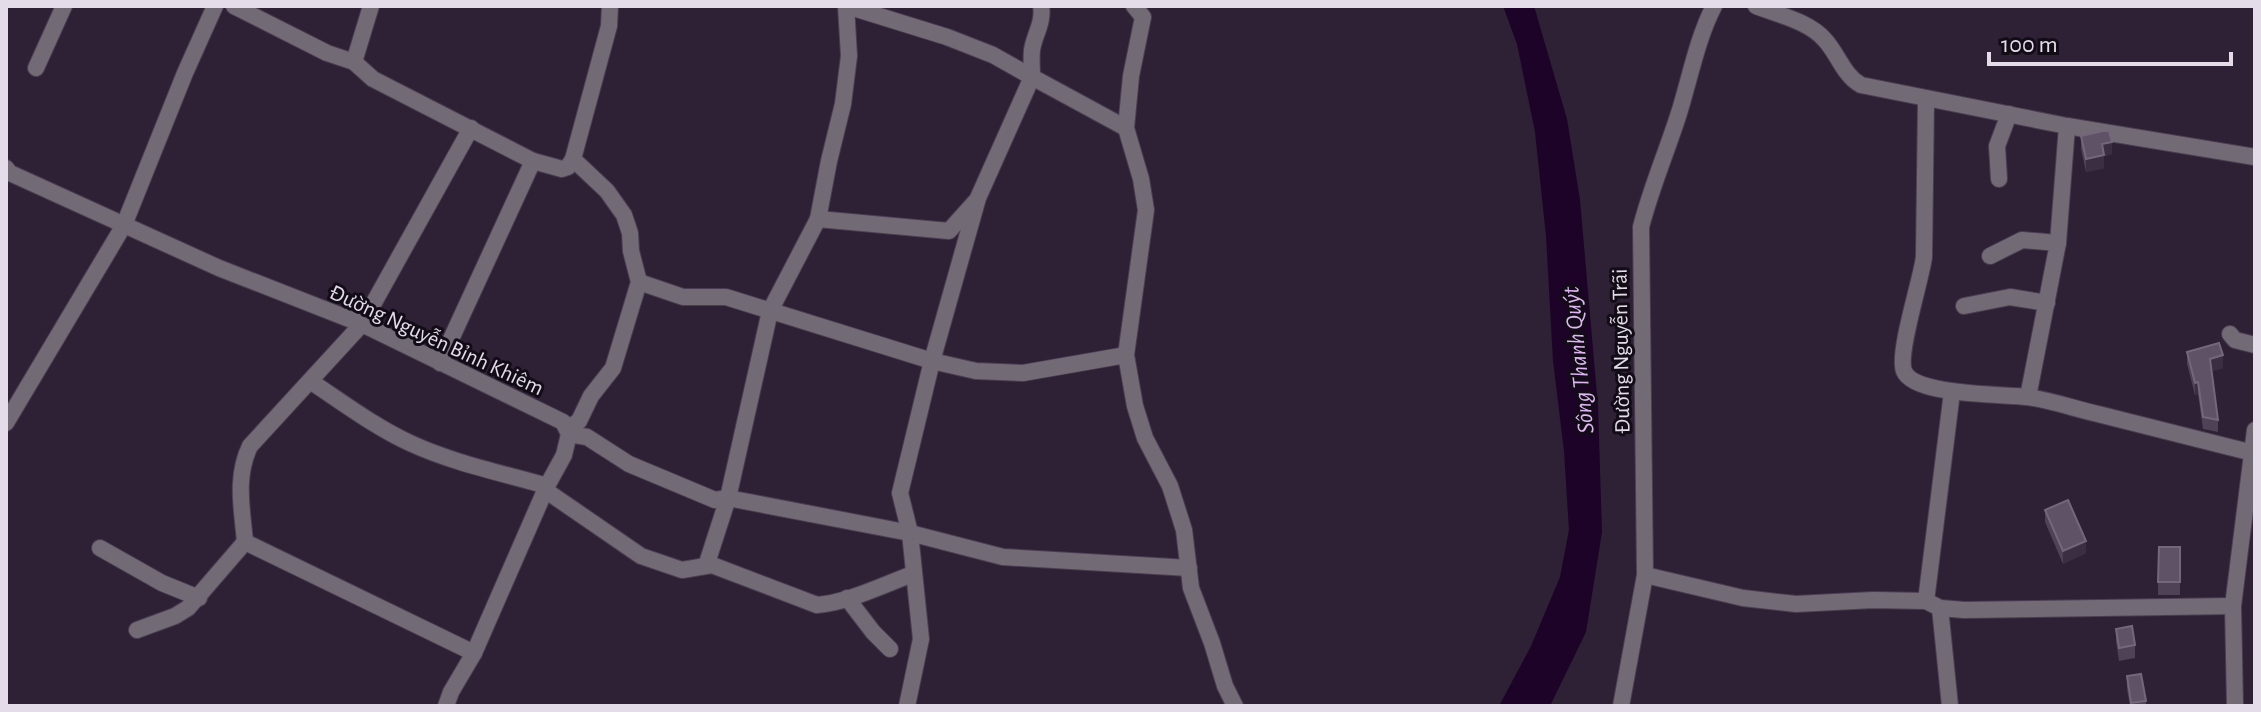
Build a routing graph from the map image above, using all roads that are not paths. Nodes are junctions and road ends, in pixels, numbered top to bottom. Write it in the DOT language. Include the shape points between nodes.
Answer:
graph roads {
  1 [pos="64,6"];
  2 [pos="215,6"];
  3 [pos="234,6"];
  4 [pos="371,6"];
  5 [pos="610,6"];
  6 [pos="846,6"];
  7 [pos="1041,6"];
  8 [pos="1134,6"];
  9 [pos="1714,6"];
  10 [pos="1756,6"];
  11 [pos="354,62"];
  12 [pos="36,68"];
  13 [pos="1032,77"];
  14 [pos="1926,99"];
  15 [pos="2009,114"];
  16 [pos="2067,126"];
  17 [pos="471,128"];
  18 [pos="1126,128"];
  19 [pos="2255,157"];
  20 [pos="573,159"];
  21 [pos="533,161"];
  22 [pos="7,171"];
  23 [pos="1999,179"];
  24 [pos="978,198"];
  25 [pos="818,219"];
  26 [pos="124,225"];
  27 [pos="2058,243"];
  28 [pos="1990,256"];
  29 [pos="639,282"];
  30 [pos="2047,303"];
  31 [pos="1964,306"];
  32 [pos="770,311"];
  33 [pos="362,324"];
  34 [pos="2230,334"];
  35 [pos="2255,345"];
  36 [pos="1126,355"];
  37 [pos="932,361"];
  38 [pos="440,363"];
  39 [pos="310,381"];
  40 [pos="1952,392"];
  41 [pos="2028,397"];
  42 [pos="6,423"];
  43 [pos="2255,430"];
  44 [pos="568,431"];
  45 [pos="2253,453"];
  46 [pos="546,488"];
  47 [pos="728,498"];
  48 [pos="910,533"];
  49 [pos="245,542"];
  50 [pos="100,548"];
  51 [pos="712,565"];
  52 [pos="1189,568"];
  53 [pos="913,574"];
  54 [pos="1645,575"];
  55 [pos="199,598"];
  56 [pos="847,598"];
  57 [pos="1933,604"];
  58 [pos="2233,606"];
  59 [pos="137,630"];
  60 [pos="890,649"];
  61 [pos="474,653"];
  62 [pos="446,706"];
  63 [pos="907,706"];
  64 [pos="1235,706"];
  65 [pos="1621,706"];
  66 [pos="1950,706"];
  67 [pos="2235,706"];
  1 -- 12 [label="street"];
  2 -- 26 [label="street"];
  3 -- 11 [label="street"];
  4 -- 11 [label="street"];
  5 -- 20 [label="street"];
  6 -- 13 [label="street" via="959,41"];
  6 -- 25 [label="street" via="845,88"];
  7 -- 13 [label="street"];
  8 -- 18 [label="street" via="1143,17"];
  9 -- 54 [label="street, Đường Nguyễn Trãi" via="1641,227"];
  10 -- 14 [label="street" via="1819,33 1861,85"];
  11 -- 17 [label="street" via="373,79"];
  13 -- 18 [label="street"];
  13 -- 24 [label="street"];
  14 -- 15 [label="street"];
  14 -- 40 [label="street" via="1924,257 1903,363 1915,382"];
  15 -- 16 [label="street"];
  15 -- 23 [label="street" via="1997,146"];
  16 -- 19 [label="street"];
  16 -- 27 [label="street"];
  17 -- 21 [label="street"];
  17 -- 33 [label="street"];
  18 -- 36 [label="street" via="1146,210"];
  20 -- 21 [label="street" via="562,169"];
  20 -- 29 [label="street" via="624,215"];
  21 -- 38 [label="street"];
  22 -- 26 [label="street, Đường Nguyễn Bỉnh Khiêm"];
  24 -- 25 [label="street" via="949,231"];
  24 -- 37 [label="street"];
  25 -- 32 [label="street"];
  26 -- 33 [label="street, Đường Nguyễn Bỉnh Khiêm"];
  26 -- 42 [label="street"];
  27 -- 28 [label="street" via="2022,240"];
  27 -- 30 [label="street"];
  29 -- 32 [label="street" via="683,297 726,297"];
  29 -- 44 [label="street" via="613,368"];
  30 -- 31 [label="street" via="2010,297"];
  30 -- 41 [label="street"];
  32 -- 37 [label="street"];
  32 -- 47 [label="street"];
  33 -- 38 [label="street, Đường Nguyễn Bỉnh Khiêm"];
  33 -- 39 [label="street"];
  34 -- 35 [label="street"];
  36 -- 37 [label="street" via="1023,373 976,371"];
  36 -- 52 [label="street" via="1145,438 1170,486 1184,530"];
  37 -- 48 [label="street" via="900,493"];
  38 -- 44 [label="street, Đường Nguyễn Bỉnh Khiêm" via="563,422"];
  39 -- 46 [label="street" via="411,444"];
  39 -- 49 [label="street" via="244,458 240,484"];
  40 -- 41 [label="street"];
  40 -- 57 [label="street"];
  41 -- 45 [label="street"];
  43 -- 45 [label="street"];
  44 -- 46 [label="street" via="564,455"];
  44 -- 47 [label="street, Đường Nguyễn Bỉnh Khiêm" via="703,497"];
  45 -- 58 [label="street"];
  46 -- 51 [label="street" via="641,556 682,570"];
  46 -- 61 [label="street"];
  47 -- 48 [label="street, Đường Nguyễn Bỉnh Khiêm"];
  47 -- 51 [label="street" via="709,557"];
  48 -- 52 [label="street, Đường Nguyễn Bỉnh Khiêm" via="1003,557"];
  48 -- 53 [label="street"];
  49 -- 55 [label="street"];
  49 -- 61 [label="street"];
  50 -- 55 [label="street"];
  51 -- 56 [label="street" via="817,605"];
  52 -- 64 [label="street" via="1191,588"];
  53 -- 56 [label="street"];
  53 -- 63 [label="street" via="921,639"];
  54 -- 57 [label="street" via="1743,598 1796,604"];
  54 -- 65 [label="street, Đường Nguyễn Trãi"];
  55 -- 59 [label="street" via="175,616"];
  56 -- 60 [label="street"];
  57 -- 58 [label="street" via="1964,610"];
  57 -- 66 [label="street"];
  58 -- 67 [label="street"];
  61 -- 62 [label="street"];
}
